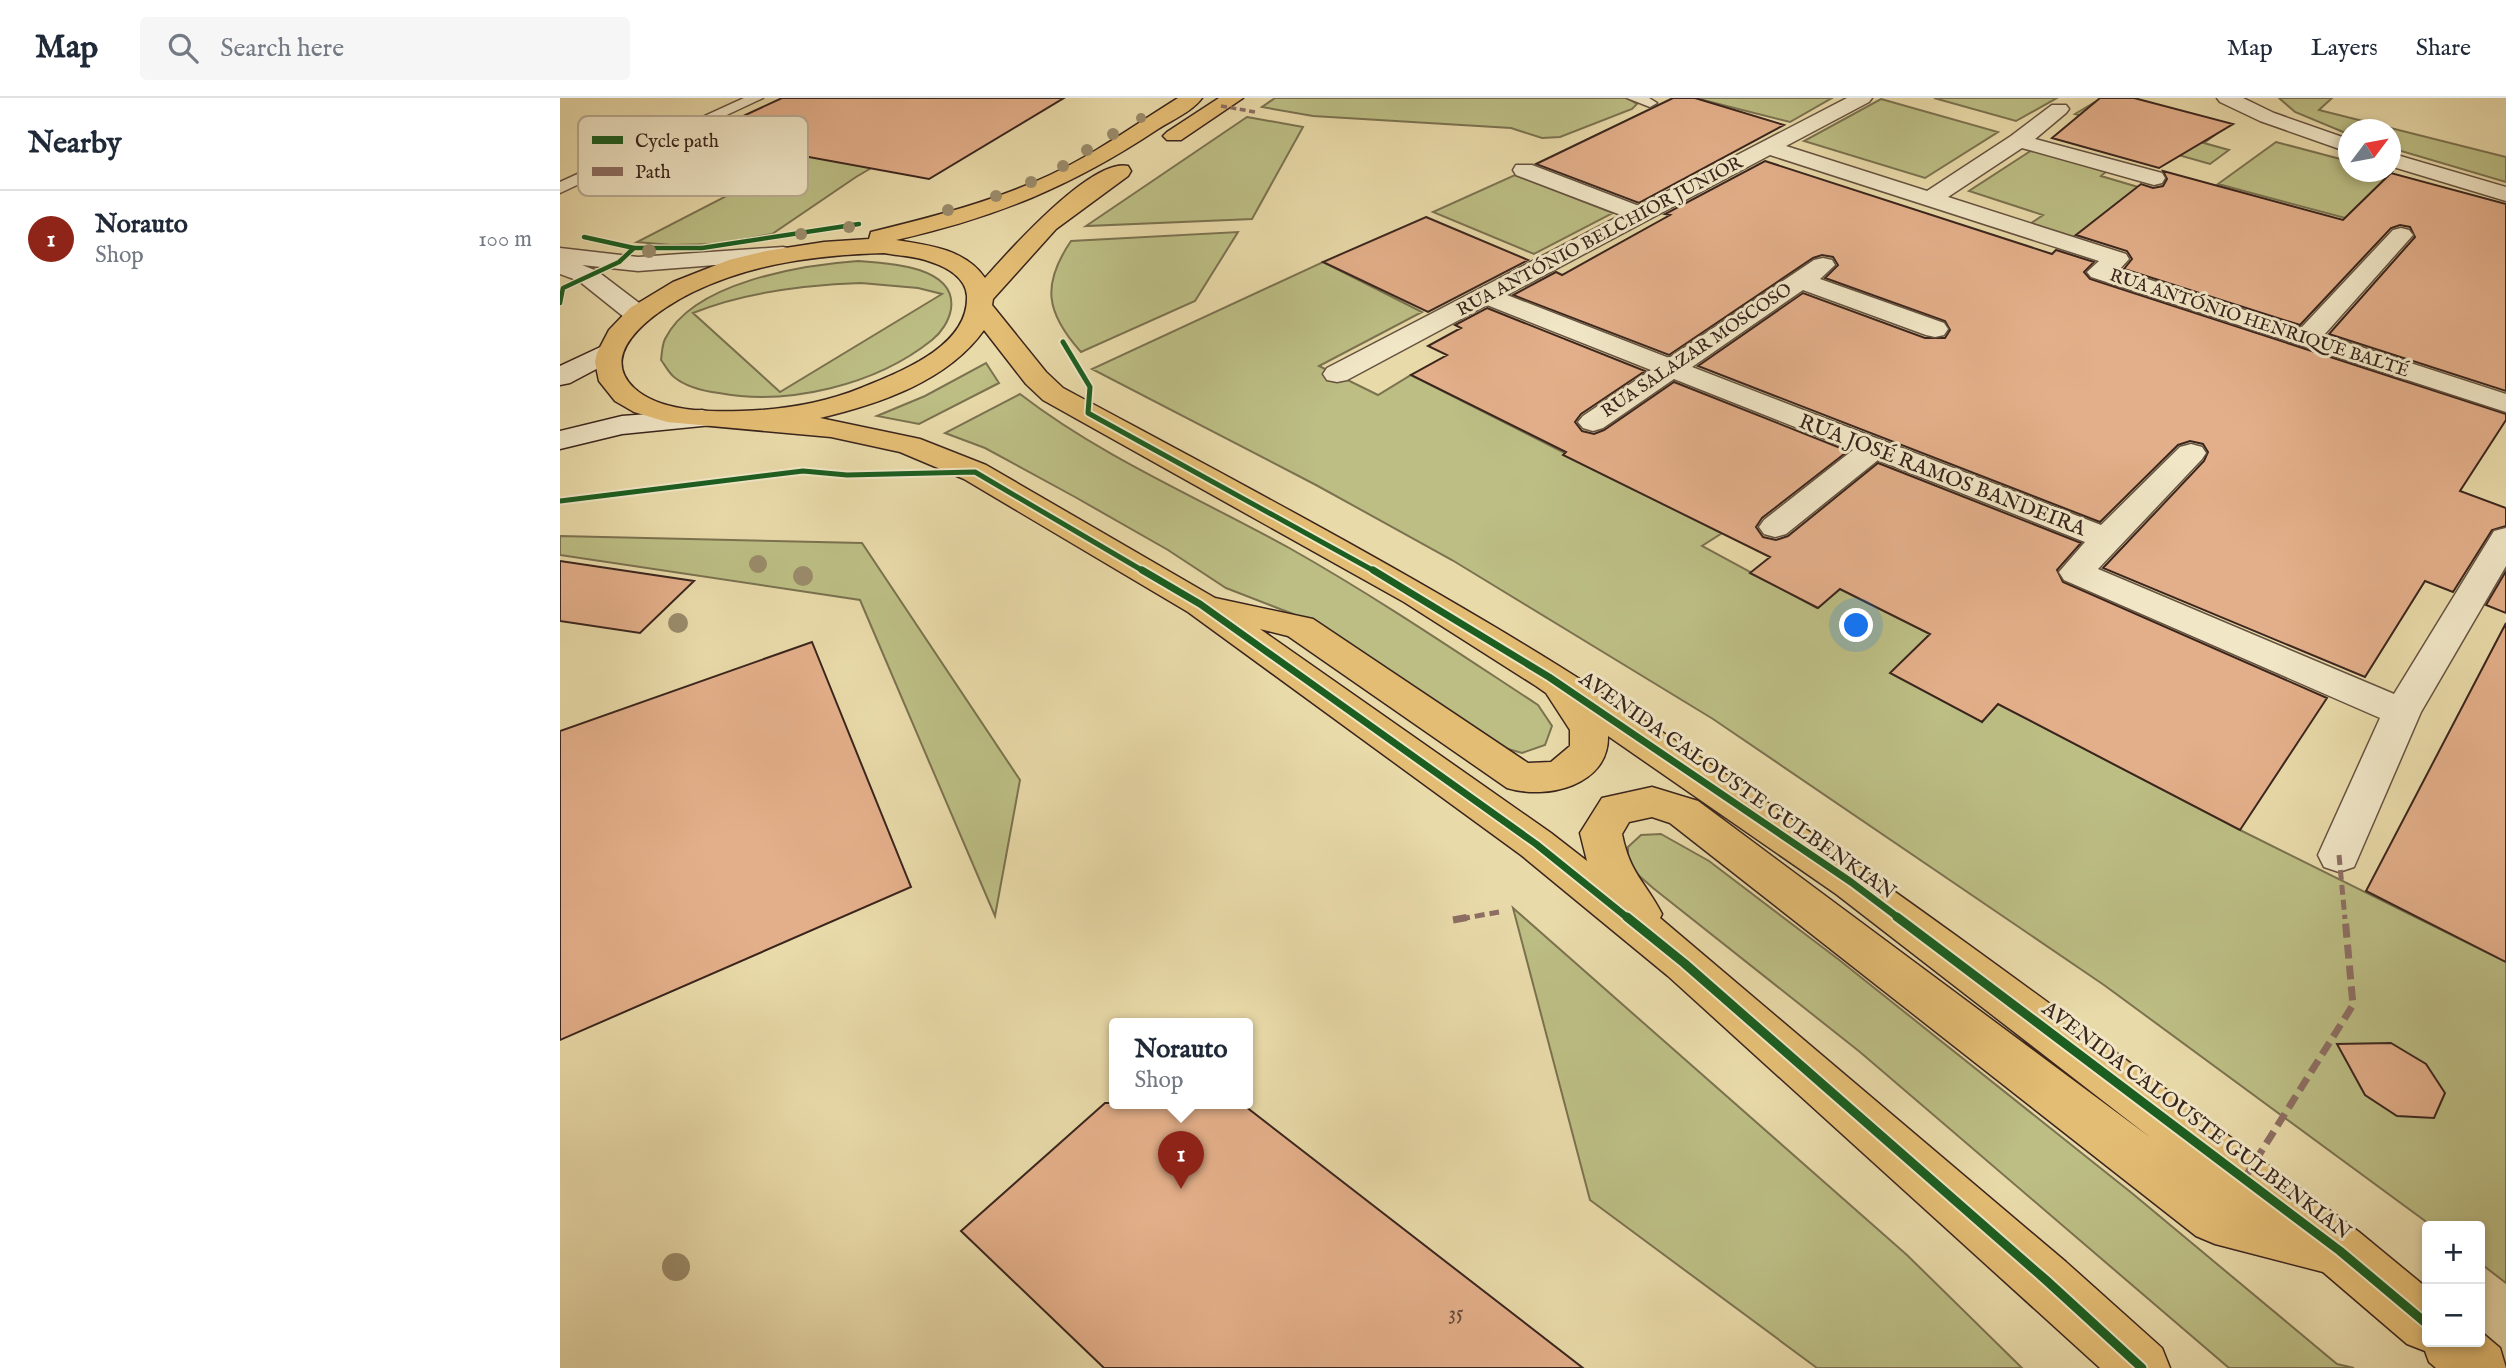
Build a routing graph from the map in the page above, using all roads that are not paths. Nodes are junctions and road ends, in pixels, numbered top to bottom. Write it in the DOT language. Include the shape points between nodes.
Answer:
graph roads {
  1 [pos="756,98"];
  2 [pos="1192,98"];
  3 [pos="1233,98"];
  4 [pos="1634,98"];
  5 [pos="1862,98"];
  6 [pos="2227,98"];
  7 [pos="2254,98"];
  8 [pos="2206,102"];
  9 [pos="1650,103"];
  10 [pos="2059,109"];
  11 [pos="717,116"];
  12 [pos="2267,117"];
  13 [pos="2019,141"];
  14 [pos="2338,141"];
  15 [pos="2338,142"];
  16 [pos="1160,145"];
  17 [pos="1770,148"];
  18 [pos="1138,160"];
  19 [pos="2401,162"];
  20 [pos="1524,170"];
  21 [pos="2154,178"];
  22 [pos="578,180"];
  23 [pos="560,188"];
  24 [pos="2506,194"];
  25 [pos="1930,199"];
  26 [pos="1641,215"];
  27 [pos="2401,236"];
  28 [pos="833,247"];
  29 [pos="783,254"];
  30 [pos="560,255"];
  31 [pos="560,265"];
  32 [pos="1823,265"];
  33 [pos="1800,280"];
  34 [pos="1487,296"];
  35 [pos="981,303"];
  36 [pos="638,315"];
  37 [pos="1935,329"];
  38 [pos="2306,339"];
  39 [pos="610,351"];
  40 [pos="1670,370"];
  41 [pos="1337,374"];
  42 [pos="560,377"];
  43 [pos="2506,403"];
  44 [pos="702,419"];
  45 [pos="755,419"];
  46 [pos="1593,422"];
  47 [pos="560,440"];
  48 [pos="1874,449"];
  49 [pos="2192,453"];
  50 [pos="1775,527"];
  51 [pos="2506,538"];
  52 [pos="2106,539"];
  53 [pos="1200,604"];
  54 [pos="1549,677"];
  55 [pos="2402,712"];
  56 [pos="2339,855"];
  57 [pos="1684,963"];
  58 [pos="2340,1251"];
  59 [pos="2422,1320"];
  60 [pos="2455,1347"];
  61 [pos="2142,1368"];
  62 [pos="2480,1368"];
  1 -- 11 [label="lane"];
  2 -- 28 [label="main road" via="1062,177 1020,197 923,228"];
  3 -- 16 [label="main road"];
  4 -- 9 [label="lane"];
  5 -- 17 [label="street, RUA ANTÓNIO BELCHIOR JUNIOR"];
  6 -- 12 [label="street"];
  7 -- 14 [label="street"];
  8 -- 12 [label="street"];
  10 -- 13 [label="street"];
  12 -- 15 [label="street"];
  13 -- 21 [label="street"];
  13 -- 25 [label="street"];
  17 -- 25 [label="street, RUA ANTÓNIO HENRIQUE BALTÉ"];
  17 -- 26 [label="street, RUA ANTÓNIO BELCHIOR JUNIOR"];
  18 -- 35 [label="main road" via="1040,230"];
  19 -- 24 [label="street"];
  20 -- 26 [label="street"];
  22 -- 23 [label="lane"];
  25 -- 38 [label="street, RUA ANTÓNIO HENRIQUE BALTÉ" via="2117,259 2100,272"];
  26 -- 34 [label="street, RUA ANTÓNIO BELCHIOR JUNIOR"];
  27 -- 38 [label="street"];
  28 -- 29 [label="main road"];
  28 -- 35 [label="main road, AVENIDA CALOUSTE GULBENKIAN" via="884,246 927,253 959,266 978,285"];
  29 -- 30 [label="street" via="638,264"];
  29 -- 36 [label="main road" via="692,282"];
  31 -- 36 [label="street" via="588,276"];
  32 -- 33 [label="street, RUA SALAZAR MOSCOSO"];
  33 -- 37 [label="street, RUA SALAZAR MOSCOSO"];
  33 -- 40 [label="street, RUA SALAZAR MOSCOSO"];
  34 -- 40 [label="street, RUA JOSÉ RAMOS BANDEIRA"];
  34 -- 41 [label="street, RUA ANTÓNIO BELCHIOR JUNIOR"];
  35 -- 45 [label="main road" via="966,337 932,365 881,390 820,409"];
  35 -- 54 [label="main road, AVENIDA CALOUSTE GULBENKIAN" via="1053,394 1416,594"];
  36 -- 39 [label="main road" via="619,333"];
  38 -- 43 [label="street, RUA ANTÓNIO HENRIQUE BALTÉ"];
  39 -- 42 [label="street"];
  39 -- 44 [label="main road" via="609,375 624,396 657,411"];
  40 -- 46 [label="street, RUA SALAZAR MOSCOSO"];
  40 -- 48 [label="street, RUA JOSÉ RAMOS BANDEIRA"];
  44 -- 45 [label="main road"];
  44 -- 47 [label="street" via="622,425"];
  45 -- 53 [label="main road" via="831,428 908,445 975,472"];
  48 -- 50 [label="street"];
  48 -- 52 [label="street, RUA JOSÉ RAMOS BANDEIRA"];
  49 -- 52 [label="street"];
  51 -- 55 [label="street"];
  52 -- 55 [label="street, RUA JOSÉ RAMOS BANDEIRA" via="2076,572"];
  53 -- 54 [label="main road" via="1300,627 1521,778 1561,776 1589,751 1589,728"];
  53 -- 57 [label="main road" via="1536,844"];
  54 -- 58 [label="main road, AVENIDA CALOUSTE GULBENKIAN" via="1851,882"];
  55 -- 56 [label="street"];
  57 -- 58 [label="main road" via="1622,895 1605,857 1601,834 1616,809 1651,802 1684,812 2215,1218"];
  57 -- 61 [label="main road"];
  58 -- 59 [label="main road, AVENIDA CALOUSTE GULBENKIAN"];
  60 -- 62 [label="main road"];
}
